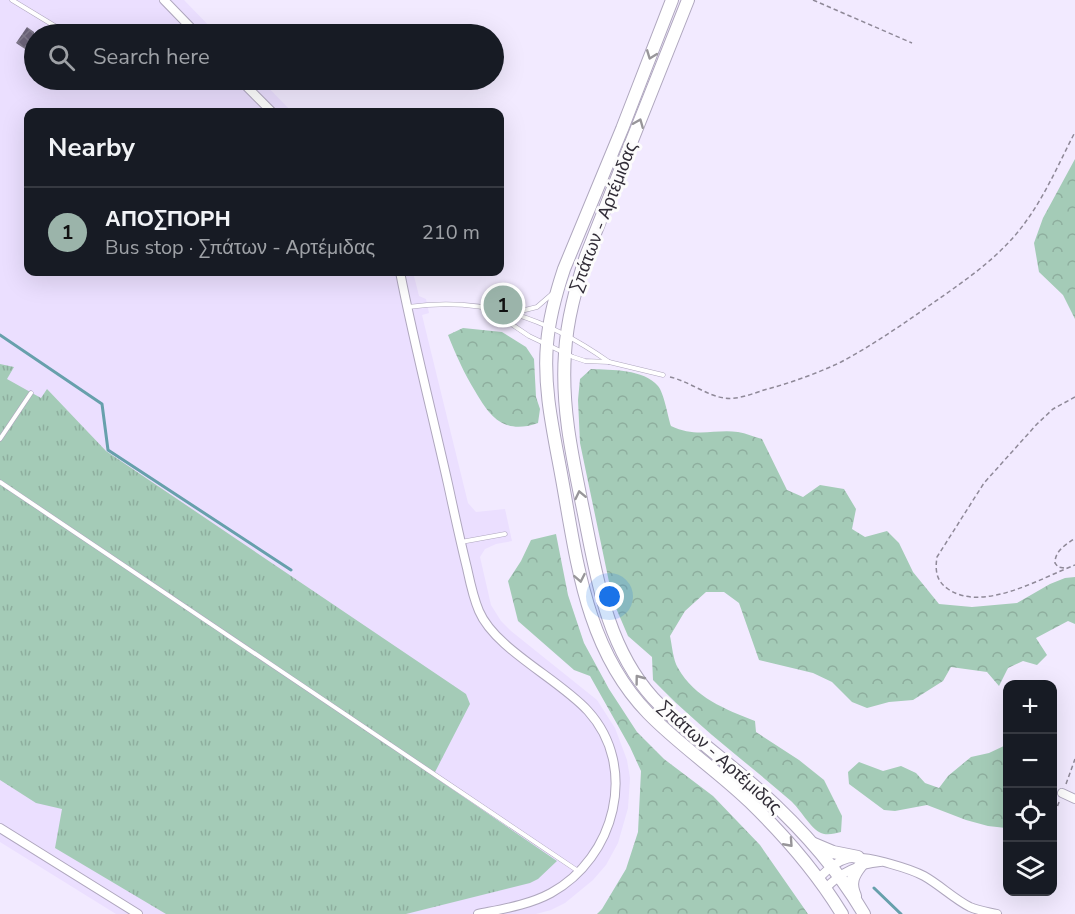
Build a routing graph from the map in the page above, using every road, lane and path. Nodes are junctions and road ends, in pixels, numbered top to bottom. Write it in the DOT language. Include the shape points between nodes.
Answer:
graph roads {
  1 [pos="12,0"];
  2 [pos="164,0"];
  3 [pos="672,0"];
  4 [pos="688,0"];
  5 [pos="813,0"];
  6 [pos="51,24"];
  7 [pos="187,24"];
  8 [pos="912,43"];
  9 [pos="250,90"];
  10 [pos="268,108"];
  11 [pos="1075,132"];
  12 [pos="401,276"];
  13 [pos="557,290"];
  14 [pos="407,307"];
  15 [pos="489,308"];
  16 [pos="513,312"];
  17 [pos="549,327"];
  18 [pos="566,336"];
  19 [pos="547,344"];
  20 [pos="565,353"];
  21 [pos="609,362"];
  22 [pos="663,375"];
  23 [pos="31,393"];
  24 [pos="1075,397"];
  25 [pos="0,439"];
  26 [pos="0,482"];
  27 [pos="505,534"];
  28 [pos="1075,538"];
  29 [pos="461,543"];
  30 [pos="1075,565"];
  31 [pos="1065,569"];
  32 [pos="1062,793"];
  33 [pos="1075,799"];
  34 [pos="0,828"];
  35 [pos="809,841"];
  36 [pos="860,861"];
  37 [pos="578,871"];
  38 [pos="834,871"];
  39 [pos="822,883"];
  40 [pos="857,903"];
  41 [pos="974,911"];
  42 [pos="138,914"];
  43 [pos="477,914"];
  44 [pos="842,914"];
  45 [pos="864,914"];
  46 [pos="998,914"];
  1 -- 6 [label="lane"];
  2 -- 7 [label="street"];
  3 -- 13 [label="main road, Σπάτων - Αρτέμιδας, one-way"];
  18 -- 4 [label="main road, Σπάτων - Αρτέμιδας, one-way" via="572,299 586,256"];
  5 -- 8 [label="path"];
  9 -- 10 [label="street"];
  11 -- 22 [label="path" via="1048,186 1012,239 958,286 872,344 805,377 736,398 714,395"];
  12 -- 14 [label="street"];
  13 -- 16 [label="lane" via="537,307"];
  13 -- 17 [label="main road, Σπάτων - Αρτέμιδας"];
  14 -- 15 [label="lane" via="454,303"];
  14 -- 29 [label="street"];
  15 -- 16 [label="lane"];
  15 -- 19 [label="lane"];
  16 -- 17 [label="lane"];
  17 -- 18 [label="lane"];
  17 -- 19 [label="main road, Σπάτων - Αρτέμιδας"];
  18 -- 20 [label="main road, Σπάτων - Αρτέμιδας"];
  18 -- 21 [label="lane"];
  19 -- 20 [label="lane"];
  19 -- 39 [label="main road, Σπάτων - Αρτέμιδας, one-way" via="549,408 582,586 607,656 648,713 750,801"];
  20 -- 21 [label="lane" via="585,361"];
  35 -- 20 [label="main road, Σπάτων - Αρτέμιδας, one-way" via="759,791 652,697 621,650 600,591 568,436"];
  21 -- 22 [label="lane"];
  23 -- 25 [label="lane"];
  24 -- 31 [label="path" via="1037,424 984,483 937,557 936,566 938,579 945,588 958,596 975,598 1031,585"];
  26 -- 37 [label="lane"];
  27 -- 29 [label="lane"];
  28 -- 31 [label="path" via="1055,556 1058,567"];
  29 -- 37 [label="street" via="478,610 490,630 584,706 601,727 610,748 616,782 614,813 601,844"];
  30 -- 31 [label="path"];
  32 -- 33 [label="street"];
  34 -- 42 [label="street"];
  35 -- 36 [label="main road"];
  35 -- 38 [label="main road, Σπάτων - Αρτέμιδας"];
  36 -- 38 [label="street"];
  36 -- 38 [label="street" via="840,860"];
  36 -- 40 [label="main road" via="851,883"];
  36 -- 41 [label="street" via="901,866 922,875"];
  37 -- 43 [label="street" via="551,893"];
  38 -- 39 [label="street"];
  38 -- 40 [label="main road, Σπάτων - Αρτέμιδας"];
  39 -- 44 [label="main road, Σπάτων - Αρτέμιδας"];
  40 -- 45 [label="main road, Σπάτων - Αρτέμιδας"];
  41 -- 46 [label="street"];
}
